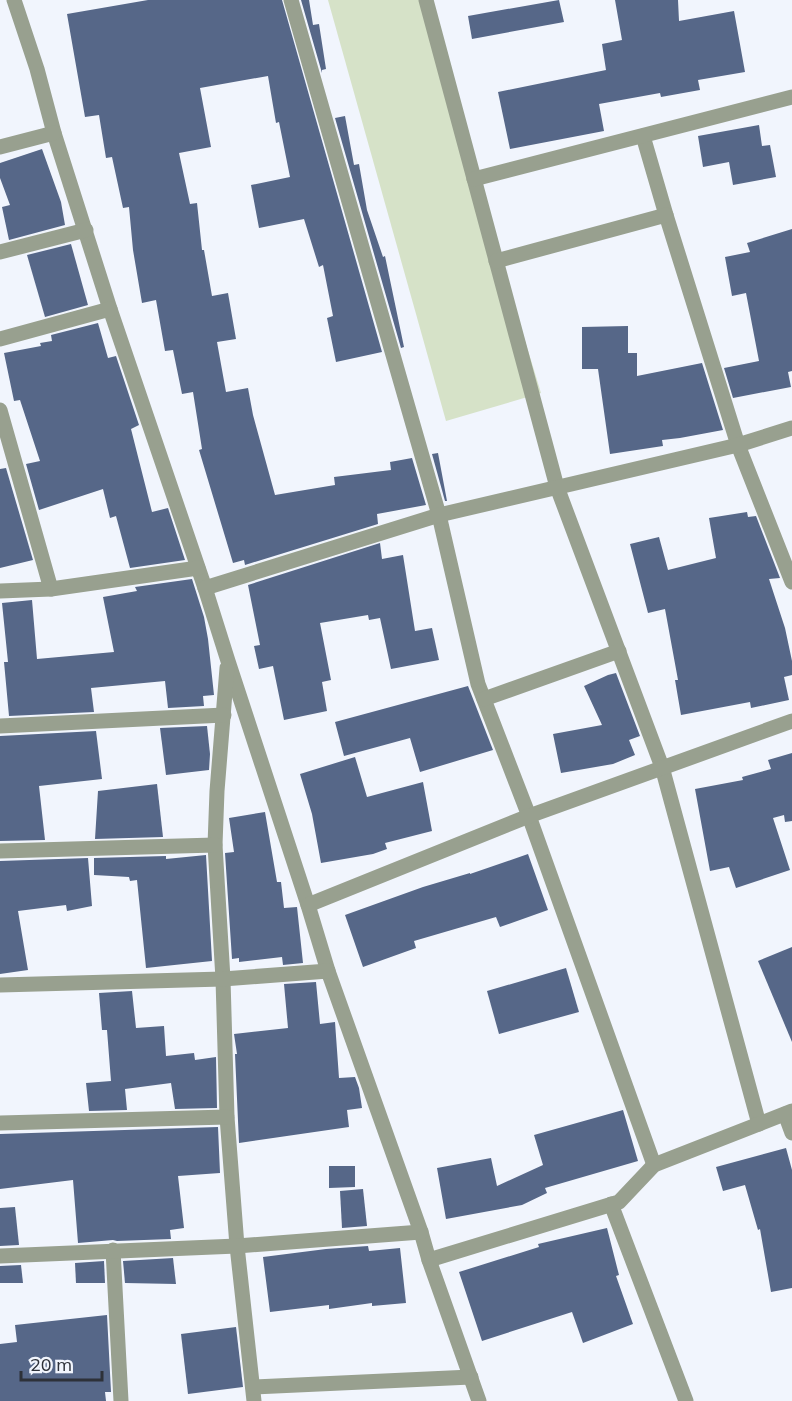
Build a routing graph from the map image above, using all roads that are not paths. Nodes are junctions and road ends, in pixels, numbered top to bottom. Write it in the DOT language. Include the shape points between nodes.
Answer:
graph roads {
  1 [pos="14,0"];
  2 [pos="291,0"];
  3 [pos="426,0"];
  4 [pos="792,97"];
  5 [pos="54,133"];
  6 [pos="643,136"];
  7 [pos="0,147"];
  8 [pos="474,179"];
  9 [pos="666,214"];
  10 [pos="86,230"];
  11 [pos="0,252"];
  12 [pos="496,261"];
  13 [pos="110,309"];
  14 [pos="0,339"];
  15 [pos="0,410"];
  16 [pos="792,428"];
  17 [pos="738,445"];
  18 [pos="557,487"];
  19 [pos="439,514"];
  20 [pos="198,567"];
  21 [pos="792,582"];
  22 [pos="205,588"];
  23 [pos="51,589"];
  24 [pos="0,591"];
  25 [pos="619,651"];
  26 [pos="228,661"];
  27 [pos="484,699"];
  28 [pos="224,715"];
  29 [pos="792,721"];
  30 [pos="0,726"];
  31 [pos="662,767"];
  32 [pos="529,816"];
  33 [pos="215,844"];
  34 [pos="0,851"];
  35 [pos="308,905"];
  36 [pos="328,972"];
  37 [pos="223,979"];
  38 [pos="0,986"];
  39 [pos="789,1113"];
  40 [pos="227,1117"];
  41 [pos="0,1123"];
  42 [pos="759,1124"];
  43 [pos="792,1133"];
  44 [pos="654,1165"];
  45 [pos="611,1204"];
  46 [pos="421,1232"];
  47 [pos="237,1246"];
  48 [pos="113,1250"];
  49 [pos="0,1256"];
  50 [pos="429,1260"];
  51 [pos="471,1377"];
  52 [pos="254,1394"];
  53 [pos="121,1401"];
  54 [pos="479,1401"];
  55 [pos="686,1401"];
  1 -- 5 [label="street"];
  2 -- 19 [label="street"];
  3 -- 8 [label="street"];
  4 -- 6 [label="street"];
  5 -- 7 [label="street"];
  5 -- 10 [label="street"];
  6 -- 8 [label="street"];
  6 -- 9 [label="street"];
  8 -- 12 [label="street"];
  9 -- 12 [label="street"];
  9 -- 17 [label="street"];
  10 -- 11 [label="street"];
  10 -- 13 [label="street"];
  12 -- 18 [label="street"];
  13 -- 14 [label="street"];
  13 -- 20 [label="street"];
  15 -- 23 [label="street"];
  16 -- 17 [label="street"];
  17 -- 18 [label="street"];
  17 -- 21 [label="street"];
  18 -- 19 [label="street"];
  18 -- 25 [label="street"];
  19 -- 22 [label="street"];
  19 -- 27 [label="street"];
  20 -- 22 [label="street"];
  20 -- 23 [label="street"];
  22 -- 26 [label="street"];
  23 -- 24 [label="street"];
  25 -- 27 [label="street"];
  25 -- 31 [label="street"];
  26 -- 28 [label="street"];
  26 -- 35 [label="street"];
  27 -- 32 [label="street"];
  28 -- 30 [label="street"];
  28 -- 33 [label="street"];
  29 -- 31 [label="street"];
  31 -- 32 [label="street"];
  31 -- 42 [label="street"];
  32 -- 35 [label="street"];
  32 -- 44 [label="street"];
  33 -- 34 [label="street"];
  33 -- 37 [label="street"];
  35 -- 36 [label="street"];
  36 -- 37 [label="street"];
  36 -- 46 [label="street"];
  37 -- 38 [label="street"];
  37 -- 40 [label="street"];
  39 -- 42 [label="street"];
  39 -- 43 [label="street"];
  40 -- 41 [label="street"];
  40 -- 47 [label="street"];
  42 -- 44 [label="street"];
  44 -- 45 [label="street" via="619,1202"];
  45 -- 50 [label="street"];
  45 -- 55 [label="street"];
  46 -- 47 [label="street"];
  46 -- 50 [label="street"];
  47 -- 48 [label="street"];
  47 -- 52 [label="street"];
  48 -- 49 [label="street"];
  48 -- 53 [label="street"];
  50 -- 51 [label="street"];
  51 -- 52 [label="street"];
  51 -- 54 [label="street"];
}
